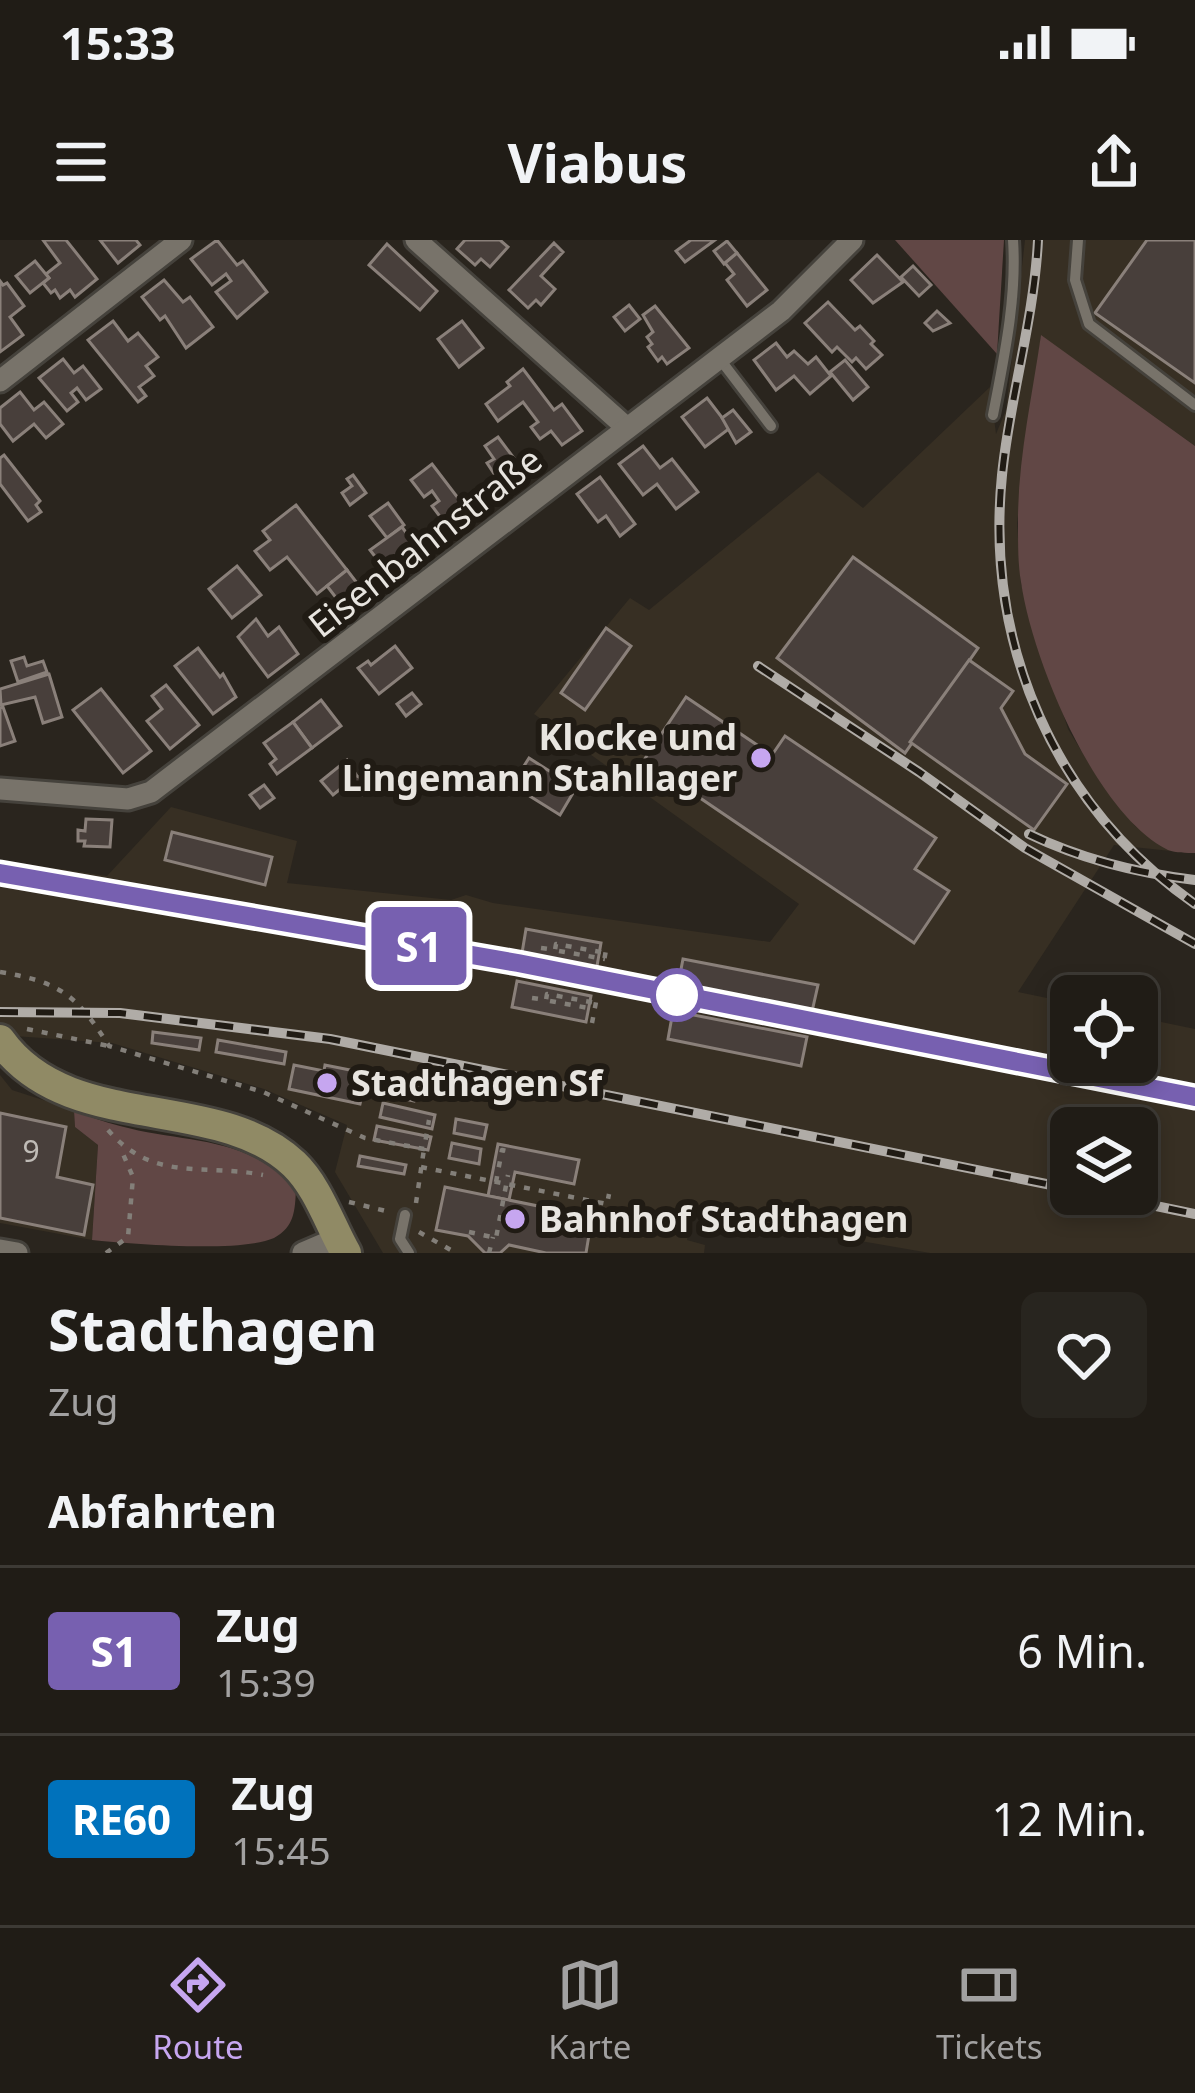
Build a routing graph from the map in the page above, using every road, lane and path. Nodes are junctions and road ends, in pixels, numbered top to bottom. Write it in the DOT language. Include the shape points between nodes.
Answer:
graph roads {
  1 [pos="181,240"];
  2 [pos="416,240"];
  3 [pos="852,240"];
  4 [pos="1012,240"];
  5 [pos="1078,240"];
  6 [pos="719,358"];
  7 [pos="0,381"];
  8 [pos="1195,405"];
  9 [pos="993,415"];
  10 [pos="771,426"];
  11 [pos="627,428"];
  12 [pos="0,789"];
  13 [pos="607,944"];
  14 [pos="542,948"];
  15 [pos="559,951"];
  16 [pos="605,956"];
  17 [pos="0,972"];
  18 [pos="602,973"];
  19 [pos="532,998"];
  20 [pos="550,1001"];
  21 [pos="596,1003"];
  22 [pos="592,1023"];
  23 [pos="40,1030"];
  24 [pos="0,1040"];
  25 [pos="109,1046"];
  26 [pos="429,1120"];
  27 [pos="105,1126"];
  28 [pos="118,1142"];
  29 [pos="424,1149"];
  30 [pos="513,1152"];
  31 [pos="421,1167"];
  32 [pos="508,1175"];
  33 [pos="270,1177"];
  34 [pos="496,1182"];
  35 [pos="507,1184"];
  36 [pos="609,1194"];
  37 [pos="344,1201"];
  38 [pos="409,1216"];
  39 [pos="469,1232"];
  40 [pos="493,1237"];
  41 [pos="342,1246"];
  42 [pos="0,1250"];
  43 [pos="17,1253"];
  44 [pos="106,1253"];
  45 [pos="303,1253"];
  46 [pos="409,1253"];
  47 [pos="456,1253"];
  48 [pos="489,1253"];
  1 -- 7 [label="street"];
  2 -- 11 [label="street"];
  3 -- 6 [label="street, Eisenbahnstraße" via="798,296"];
  4 -- 9 [label="lane"];
  5 -- 8 [label="lane" via="1075,280 1089,324"];
  6 -- 10 [label="lane"];
  6 -- 11 [label="street, Eisenbahnstraße"];
  11 -- 12 [label="street, Eisenbahnstraße" via="151,792 128,800"];
  13 -- 16 [label="path"];
  14 -- 16 [label="path"];
  15 -- 16 [label="path"];
  16 -- 18 [label="path"];
  17 -- 25 [label="path" via="63,987"];
  19 -- 21 [label="path"];
  20 -- 21 [label="path"];
  21 -- 22 [label="path"];
  23 -- 25 [label="path"];
  24 -- 41 [label="main road" via="42,1081 274,1147 310,1183"];
  25 -- 29 [label="path" via="263,1092 365,1138"];
  26 -- 29 [label="path"];
  27 -- 28 [label="path"];
  28 -- 33 [label="path" via="150,1163"];
  28 -- 44 [label="path" via="133,1177 128,1237"];
  29 -- 31 [label="path"];
  30 -- 34 [label="path" via="502,1150"];
  31 -- 34 [label="path"];
  31 -- 38 [label="path"];
  32 -- 35 [label="path"];
  34 -- 35 [label="path"];
  35 -- 36 [label="path" via="607,1204"];
  35 -- 40 [label="path"];
  37 -- 38 [label="path"];
  38 -- 46 [label="lane" via="400,1239"];
  38 -- 47 [label="path" via="411,1230"];
  39 -- 40 [label="path"];
  40 -- 48 [label="path"];
  41 -- 45 [label="street"];
  42 -- 43 [label="street"];
}
